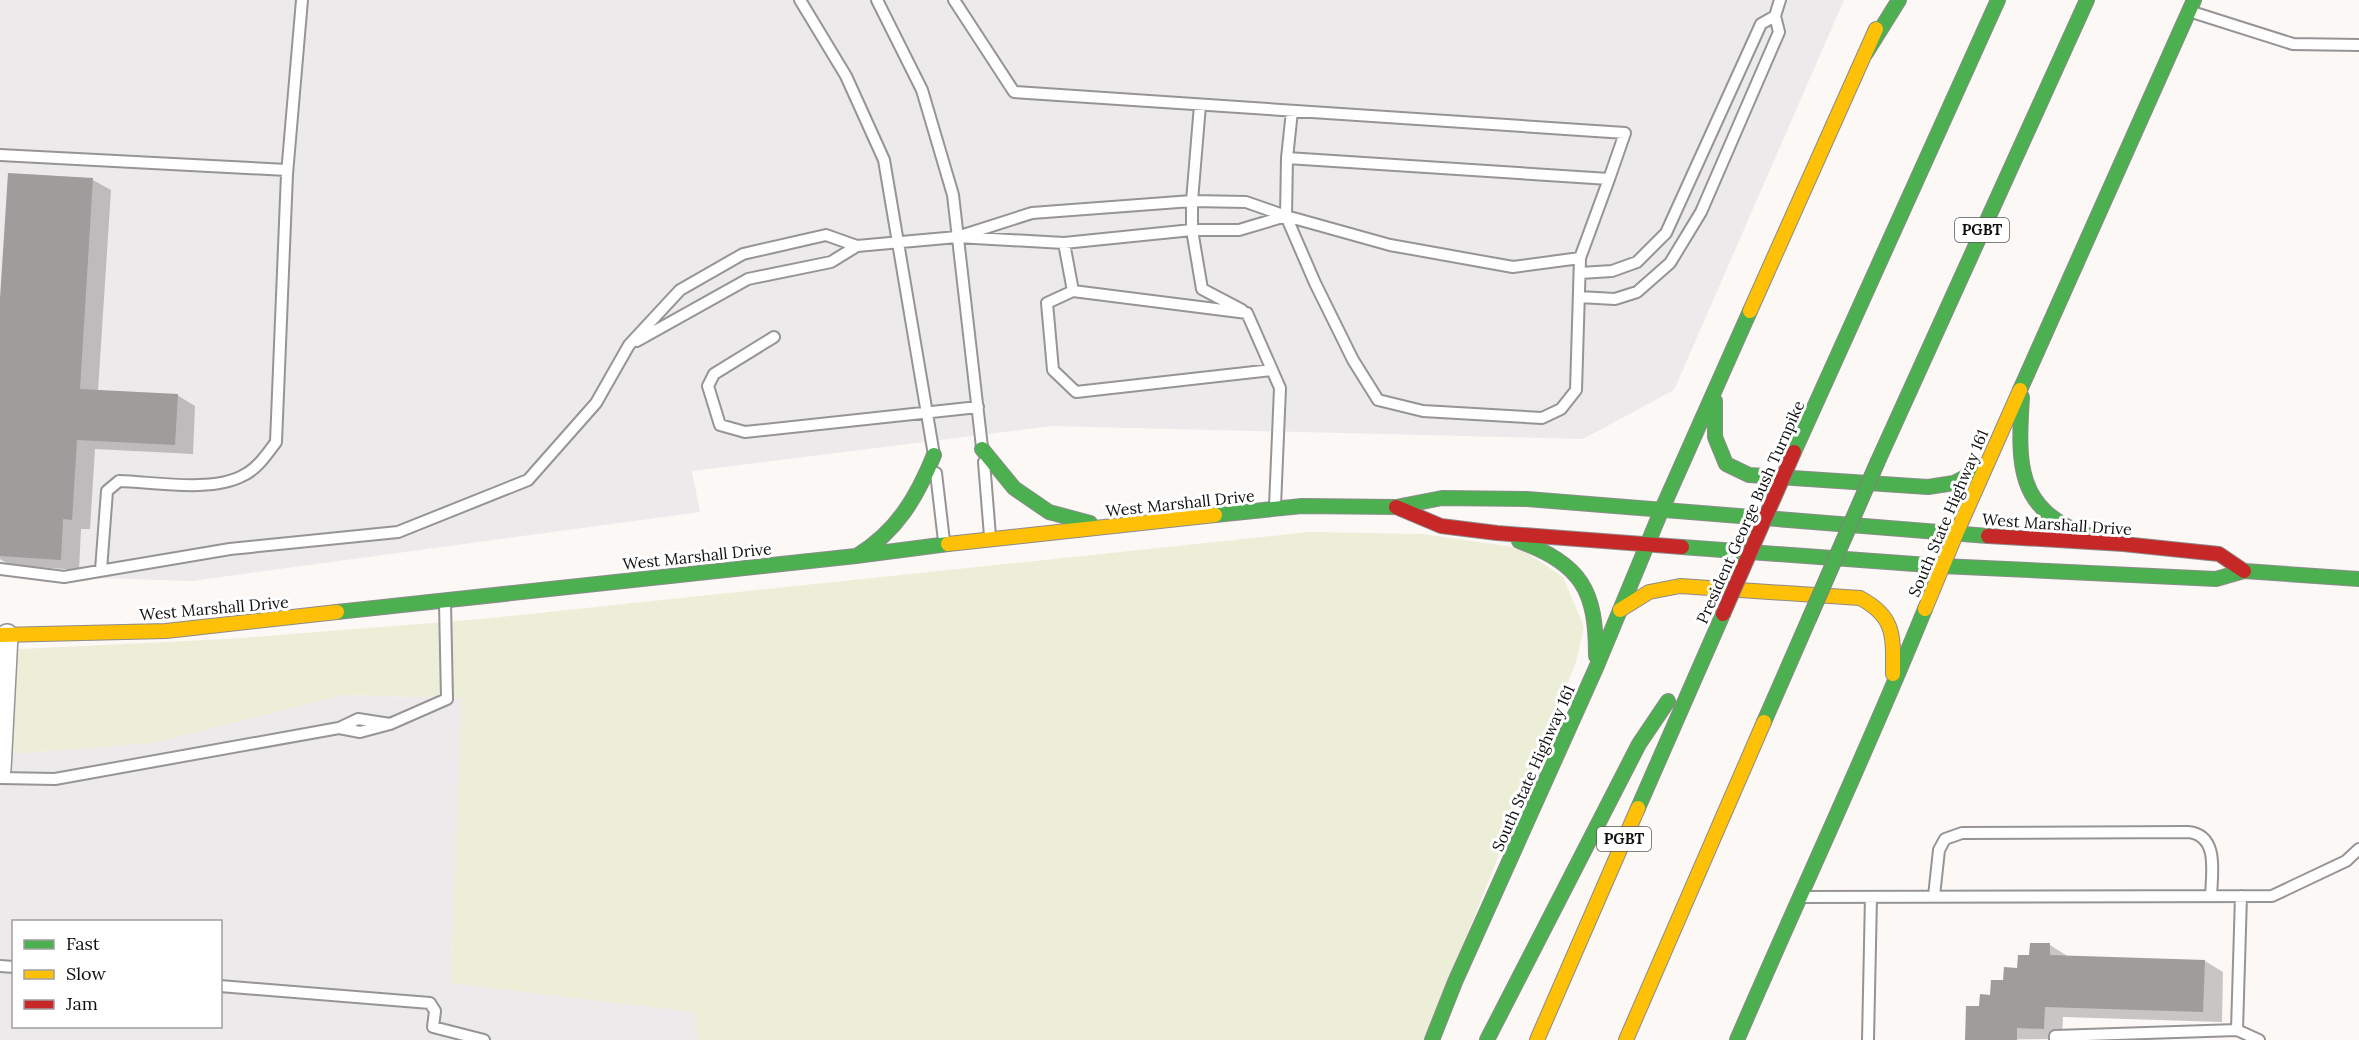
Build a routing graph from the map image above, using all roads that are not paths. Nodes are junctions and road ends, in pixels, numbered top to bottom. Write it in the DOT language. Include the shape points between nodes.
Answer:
graph roads {
  1 [pos="302,0"];
  2 [pos="800,0"];
  3 [pos="877,0"];
  4 [pos="954,0"];
  5 [pos="1780,0"];
  6 [pos="1890,0"];
  7 [pos="1899,0"];
  8 [pos="1998,0"];
  9 [pos="2086,0"];
  10 [pos="2191,5"];
  11 [pos="1775,16"];
  12 [pos="2359,45"];
  13 [pos="1866,53"];
  14 [pos="1200,105"];
  15 [pos="1292,111"];
  16 [pos="0,155"];
  17 [pos="1287,158"];
  18 [pos="287,170"];
  19 [pos="1609,179"];
  20 [pos="1192,201"];
  21 [pos="1286,216"];
  22 [pos="1192,230"];
  23 [pos="957,237"];
  24 [pos="899,241"];
  25 [pos="1064,243"];
  26 [pos="857,246"];
  27 [pos="1580,258"];
  28 [pos="1580,273"];
  29 [pos="1073,291"];
  30 [pos="1579,297"];
  31 [pos="1247,313"];
  32 [pos="774,337"];
  33 [pos="629,345"];
  34 [pos="1272,369"];
  35 [pos="2022,385"];
  36 [pos="1715,392"];
  37 [pos="978,407"];
  38 [pos="928,414"];
  39 [pos="982,449"];
  40 [pos="934,455"];
  41 [pos="1986,466"];
  42 [pos="1396,507"];
  43 [pos="1275,509"];
  44 [pos="1662,509"];
  45 [pos="1111,528"];
  46 [pos="1497,533"];
  47 [pos="1956,534"];
  48 [pos="991,540"];
  49 [pos="944,544"];
  50 [pos="1648,544"];
  51 [pos="2123,544"];
  52 [pos="856,556"];
  53 [pos="1942,566"];
  54 [pos="0,569"];
  55 [pos="101,570"];
  56 [pos="2244,571"];
  57 [pos="2359,579"];
  58 [pos="445,600"];
  59 [pos="1620,610"];
  60 [pos="3,635"];
  61 [pos="1712,638"];
  62 [pos="1596,668"];
  63 [pos="1894,686"];
  64 [pos="0,770"];
  65 [pos="0,778"];
  66 [pos="2359,849"];
  67 [pos="2211,896"];
  68 [pos="2241,896"];
  69 [pos="1798,897"];
  70 [pos="1871,897"];
  71 [pos="1934,897"];
  72 [pos="222,986"];
  73 [pos="2237,1030"];
  74 [pos="484,1040"];
  75 [pos="1432,1040"];
  76 [pos="1487,1040"];
  77 [pos="1537,1040"];
  78 [pos="1628,1040"];
  79 [pos="1737,1040"];
  80 [pos="1868,1040"];
  81 [pos="2055,1040"];
  82 [pos="2259,1040"];
  1 -- 18 [label="lane"];
  2 -- 24 [label="lane" via="846,76 884,160"];
  3 -- 23 [label="lane" via="922,90 952,195"];
  4 -- 14 [label="lane" via="1014,92"];
  5 -- 11 [label="lane"];
  6 -- 13 [label="main road"];
  7 -- 13 [label="main road"];
  8 -- 61 [label="main road, President George Bush Turnpike / PGBT, bridge"];
  9 -- 78 [label="main road, PGBT, bridge" via="1878,461"];
  10 -- 12 [label="lane" via="2293,44"];
  10 -- 35 [label="main road, South State Highway 161"];
  11 -- 28 [label="lane" via="1761,24 1666,232 1637,262 1612,271"];
  11 -- 30 [label="lane" via="1779,32 1701,212 1670,263 1637,292 1615,298"];
  13 -- 36 [label="main road"];
  14 -- 15 [label="lane"];
  14 -- 20 [label="lane"];
  15 -- 17 [label="lane"];
  15 -- 19 [label="lane" via="1625,133"];
  16 -- 18 [label="lane"];
  17 -- 19 [label="lane"];
  17 -- 21 [label="lane"];
  18 -- 55 [label="lane" via="276,442 258,465 243,476 212,485 119,481 107,491"];
  19 -- 27 [label="lane"];
  20 -- 21 [label="lane" via="1246,202"];
  20 -- 22 [label="lane"];
  20 -- 23 [label="lane" via="1032,213"];
  21 -- 22 [label="lane" via="1239,230"];
  21 -- 27 [label="lane" via="1390,245 1513,267"];
  21 -- 30 [label="lane" via="1353,360 1378,400 1423,411 1542,418 1561,409 1576,390"];
  22 -- 25 [label="lane"];
  22 -- 31 [label="lane" via="1202,289"];
  23 -- 24 [label="lane"];
  23 -- 25 [label="lane"];
  23 -- 37 [label="lane"];
  24 -- 26 [label="lane"];
  24 -- 38 [label="lane"];
  25 -- 29 [label="lane"];
  26 -- 33 [label="lane" via="831,262 748,279"];
  26 -- 33 [label="lane" via="826,235 743,254 680,290"];
  27 -- 28 [label="lane"];
  28 -- 30 [label="lane"];
  29 -- 31 [label="lane"];
  29 -- 34 [label="lane" via="1047,303 1053,370 1076,392"];
  31 -- 34 [label="lane"];
  32 -- 38 [label="lane" via="714,374 708,386 720,425 745,432"];
  33 -- 55 [label="lane" via="596,403 528,480 398,532 230,549"];
  34 -- 43 [label="lane" via="1280,388"];
  35 -- 41 [label="main road, South State Highway 161"];
  35 -- 51 [label="main road" via="2020,462 2030,490 2053,520 2078,533"];
  36 -- 41 [label="main road" via="1718,446 1726,464 1749,475 1928,487 1954,483"];
  36 -- 44 [label="main road, South State Highway 161"];
  37 -- 38 [label="lane"];
  37 -- 39 [label="lane"];
  38 -- 40 [label="lane"];
  39 -- 45 [label="main road" via="1014,488 1049,512"];
  39 -- 48 [label="lane"];
  40 -- 49 [label="lane"];
  40 -- 52 [label="main road" via="920,492 902,518 876,545"];
  41 -- 47 [label="main road, South State Highway 161"];
  42 -- 43 [label="main road, West Marshall Drive"];
  42 -- 44 [label="main road, West Marshall Drive" via="1442,498 1527,499"];
  42 -- 46 [label="main road, West Marshall Drive" via="1441,526"];
  43 -- 45 [label="main road, West Marshall Drive"];
  44 -- 47 [label="main road, West Marshall Drive"];
  44 -- 50 [label="main road, South State Highway 161"];
  45 -- 48 [label="main road, West Marshall Drive"];
  46 -- 50 [label="main road, West Marshall Drive"];
  46 -- 62 [label="main road" via="1537,547 1561,562 1581,582 1593,603"];
  47 -- 51 [label="main road, West Marshall Drive"];
  47 -- 53 [label="main road, South State Highway 161"];
  48 -- 49 [label="main road, West Marshall Drive"];
  49 -- 52 [label="main road, West Marshall Drive"];
  50 -- 53 [label="main road, West Marshall Drive"];
  50 -- 59 [label="main road, South State Highway 161"];
  51 -- 56 [label="main road, West Marshall Drive" via="2218,554"];
  52 -- 58 [label="main road, West Marshall Drive"];
  53 -- 56 [label="main road, West Marshall Drive" via="2216,579"];
  53 -- 63 [label="main road, South State Highway 161"];
  54 -- 55 [label="lane" via="64,577"];
  56 -- 57 [label="main road, West Marshall Drive"];
  58 -- 60 [label="main road, West Marshall Drive" via="166,631"];
  58 -- 65 [label="lane" via="447,699 390,724 358,719 339,728 55,779"];
  59 -- 62 [label="main road, South State Highway 161"];
  59 -- 63 [label="main road" via="1649,592 1680,586 1860,598 1875,605 1891,625"];
  60 -- 64 [label="street"];
  61 -- 76 [label="main road" via="1639,744"];
  61 -- 77 [label="main road, President George Bush Turnpike / PGBT"];
  62 -- 75 [label="main road, South State Highway 161"];
  63 -- 69 [label="main road, South State Highway 161"];
  66 -- 68 [label="lane" via="2346,861 2272,896"];
  67 -- 68 [label="lane"];
  67 -- 71 [label="lane"];
  67 -- 71 [label="lane" via="2209,848 2205,838 2188,832 1962,833 1945,839 1939,850"];
  68 -- 73 [label="lane"];
  69 -- 70 [label="lane"];
  69 -- 79 [label="main road, South State Highway 161"];
  70 -- 71 [label="lane"];
  70 -- 80 [label="lane"];
  72 -- 74 [label="lane" via="430,1003 435,1011 433,1027"];
  73 -- 81 [label="lane" via="2055,1036"];
  73 -- 82 [label="lane"];
}
